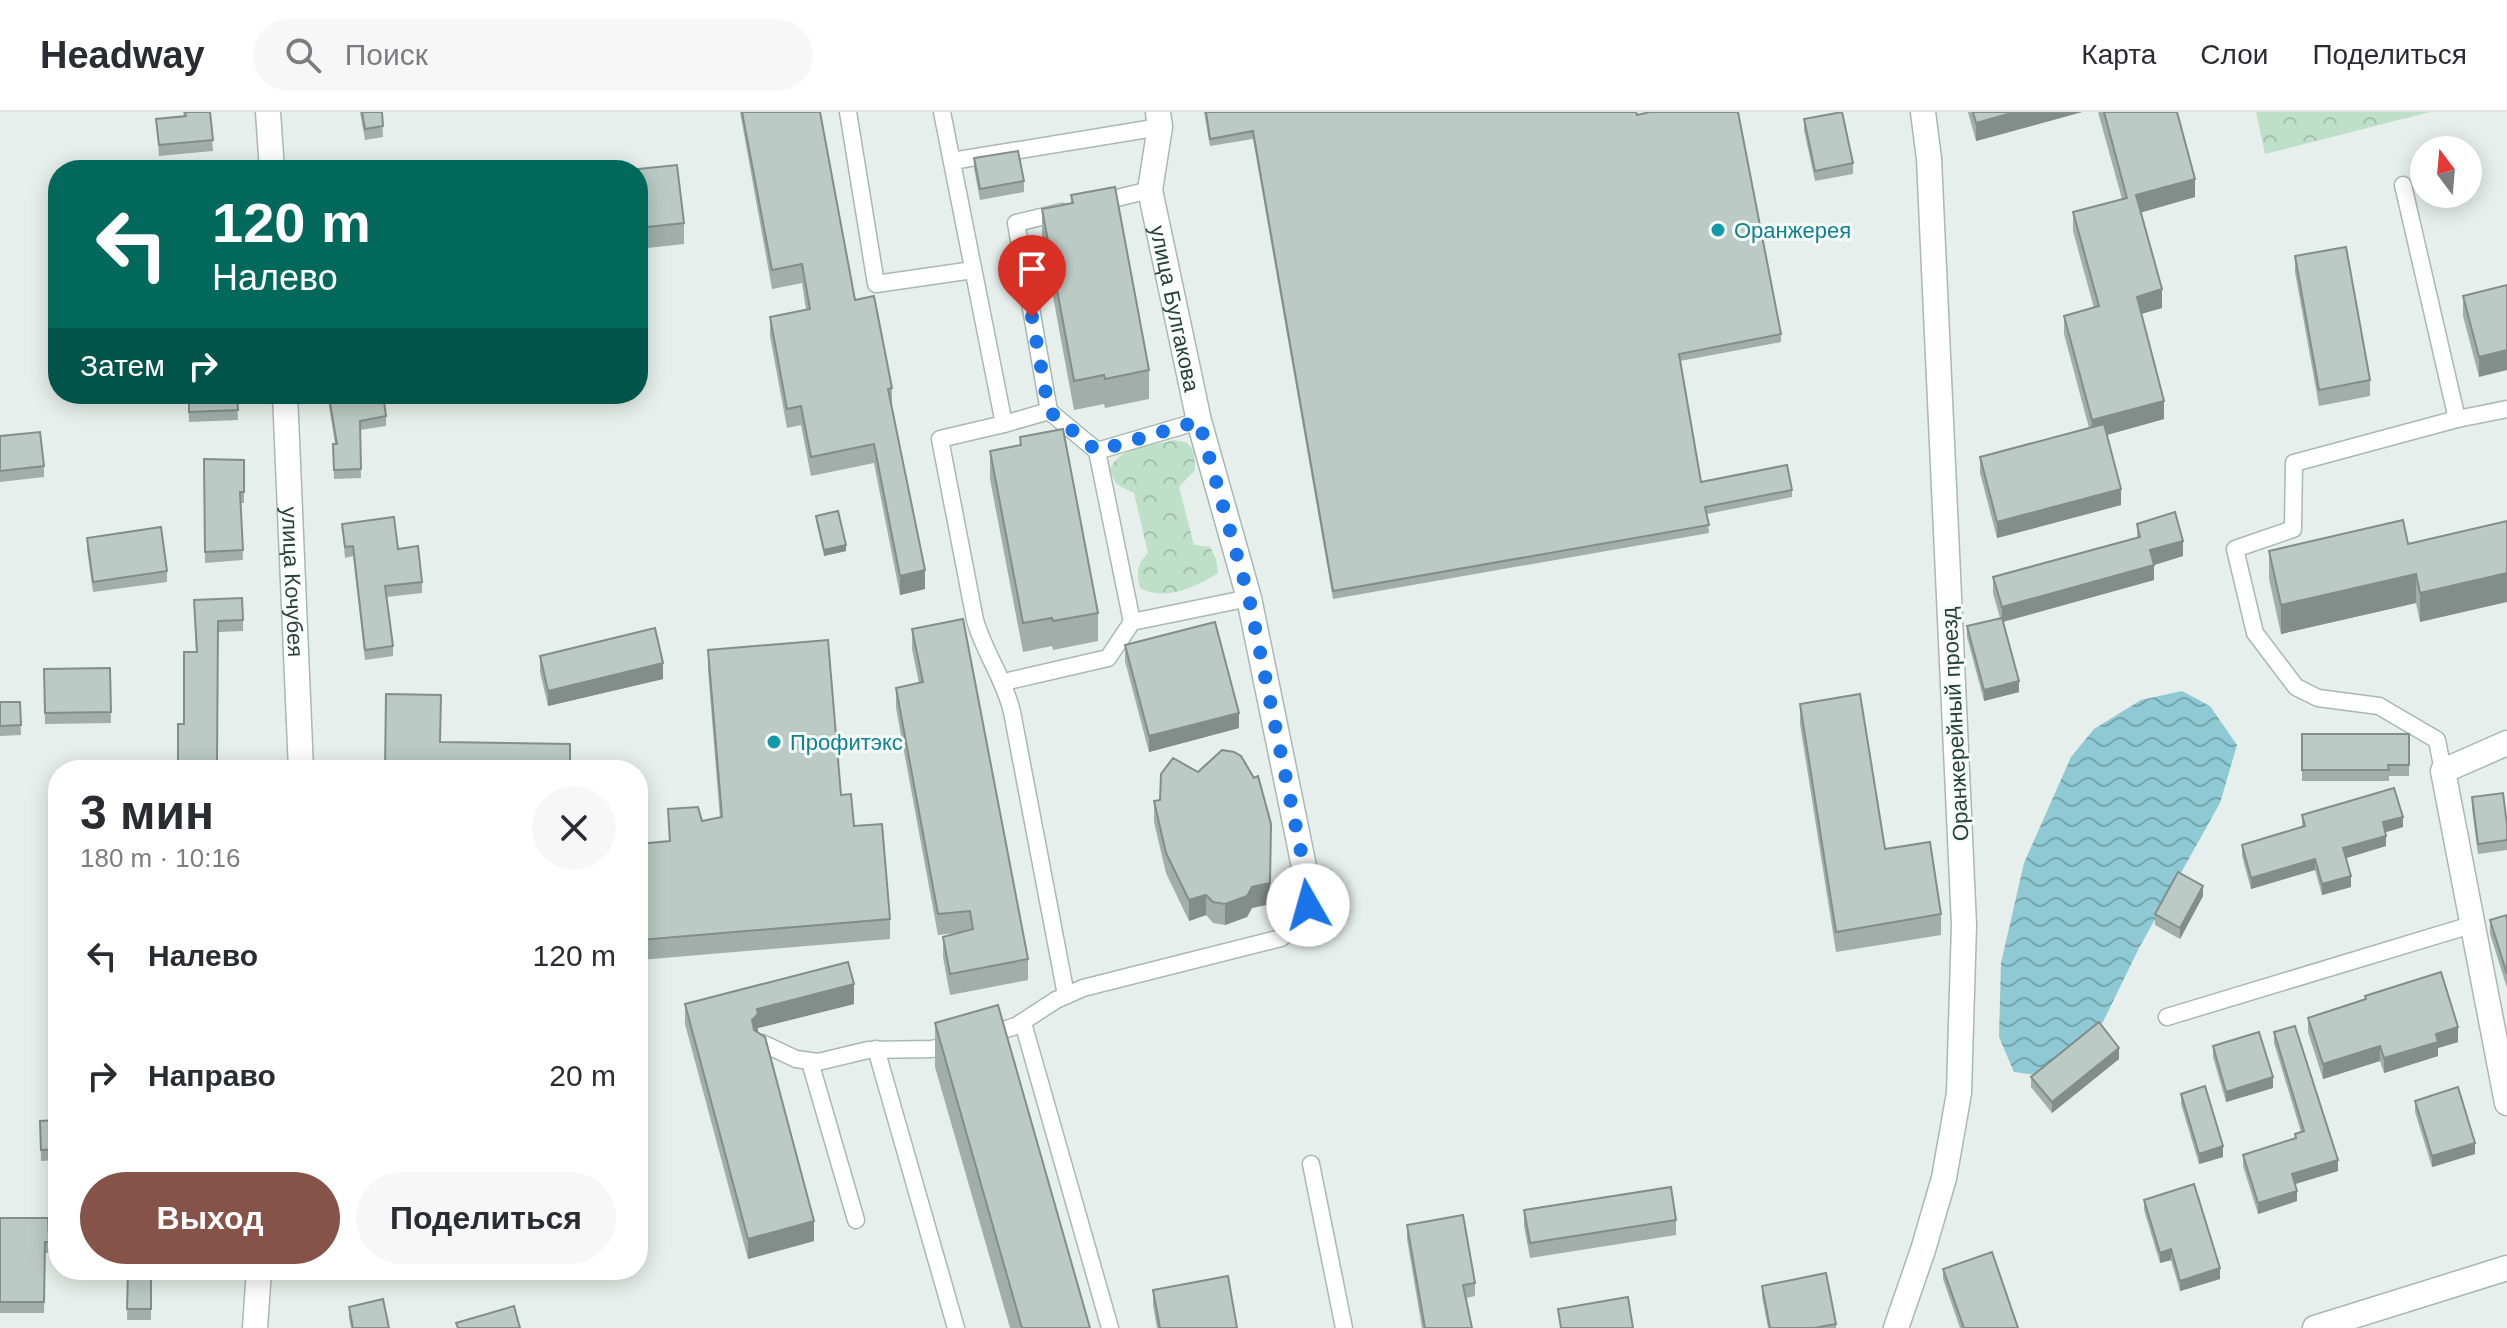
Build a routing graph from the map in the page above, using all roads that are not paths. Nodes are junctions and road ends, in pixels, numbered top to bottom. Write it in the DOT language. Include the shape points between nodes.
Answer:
graph roads {
  1 [pos="268,112"];
  2 [pos="848,112"];
  3 [pos="942,112"];
  4 [pos="1923,112"];
  5 [pos="1159,119"];
  6 [pos="271,160"];
  7 [pos="952,161"];
  8 [pos="2403,185"];
  9 [pos="1150,190"];
  10 [pos="973,270"];
  11 [pos="285,404"];
  12 [pos="2507,409"];
  13 [pos="1049,411"];
  14 [pos="2457,419"];
  15 [pos="1199,421"];
  16 [pos="1004,424"];
  17 [pos="1097,451"];
  18 [pos="1249,598"];
  19 [pos="1132,622"];
  20 [pos="1004,682"];
  21 [pos="2507,743"];
  22 [pos="301,760"];
  23 [pos="2443,771"];
  24 [pos="1299,924"];
  25 [pos="2471,925"];
  26 [pos="1066,995"];
  27 [pos="2167,1017"];
  28 [pos="1023,1023"];
  29 [pos="762,1043"];
  30 [pos="876,1049"];
  31 [pos="810,1062"];
  32 [pos="2507,1103"];
  33 [pos="1311,1164"];
  34 [pos="856,1220"];
  35 [pos="2507,1268"];
  36 [pos="258,1280"];
  37 [pos="255,1328"];
  38 [pos="956,1328"];
  39 [pos="1110,1328"];
  40 [pos="1344,1328"];
  41 [pos="1896,1328"];
  42 [pos="2315,1328"];
  1 -- 6 [label="street"];
  2 -- 10 [label="lane" via="876,284"];
  3 -- 7 [label="lane"];
  4 -- 41 [label="street, Оранжерейный проезд" via="1963,953 1959,1093 1944,1178"];
  5 -- 7 [label="lane"];
  5 -- 9 [label="street, улица Булгакова"];
  7 -- 10 [label="lane"];
  8 -- 14 [label="lane"];
  9 -- 13 [label="lane" via="1016,223"];
  9 -- 15 [label="street, улица Булгакова"];
  10 -- 16 [label="lane"];
  11 -- 22 [label="street, улица Кочубея"];
  12 -- 14 [label="lane"];
  13 -- 16 [label="lane"];
  13 -- 17 [label="lane"];
  14 -- 23 [label="lane" via="2294,463 2293,529 2235,549 2255,633 2296,687 2318,698 2379,706 2437,740"];
  15 -- 17 [label="lane"];
  15 -- 18 [label="street, улица Булгакова"];
  16 -- 20 [label="lane" via="940,439 975,620"];
  17 -- 19 [label="lane"];
  18 -- 19 [label="lane"];
  18 -- 24 [label="street, улица Булгакова" via="1309,891"];
  19 -- 20 [label="lane" via="1108,658"];
  20 -- 26 [label="lane"];
  21 -- 23 [label="street"];
  23 -- 25 [label="street"];
  24 -- 26 [label="lane" via="1281,938"];
  25 -- 27 [label="lane"];
  25 -- 32 [label="street"];
  26 -- 28 [label="lane"];
  28 -- 30 [label="lane" via="950,1046"];
  28 -- 39 [label="lane"];
  29 -- 31 [label="lane"];
  30 -- 31 [label="lane"];
  30 -- 38 [label="lane"];
  31 -- 34 [label="lane"];
  33 -- 40 [label="lane"];
  35 -- 42 [label="street"];
  36 -- 37 [label="street"];
}
